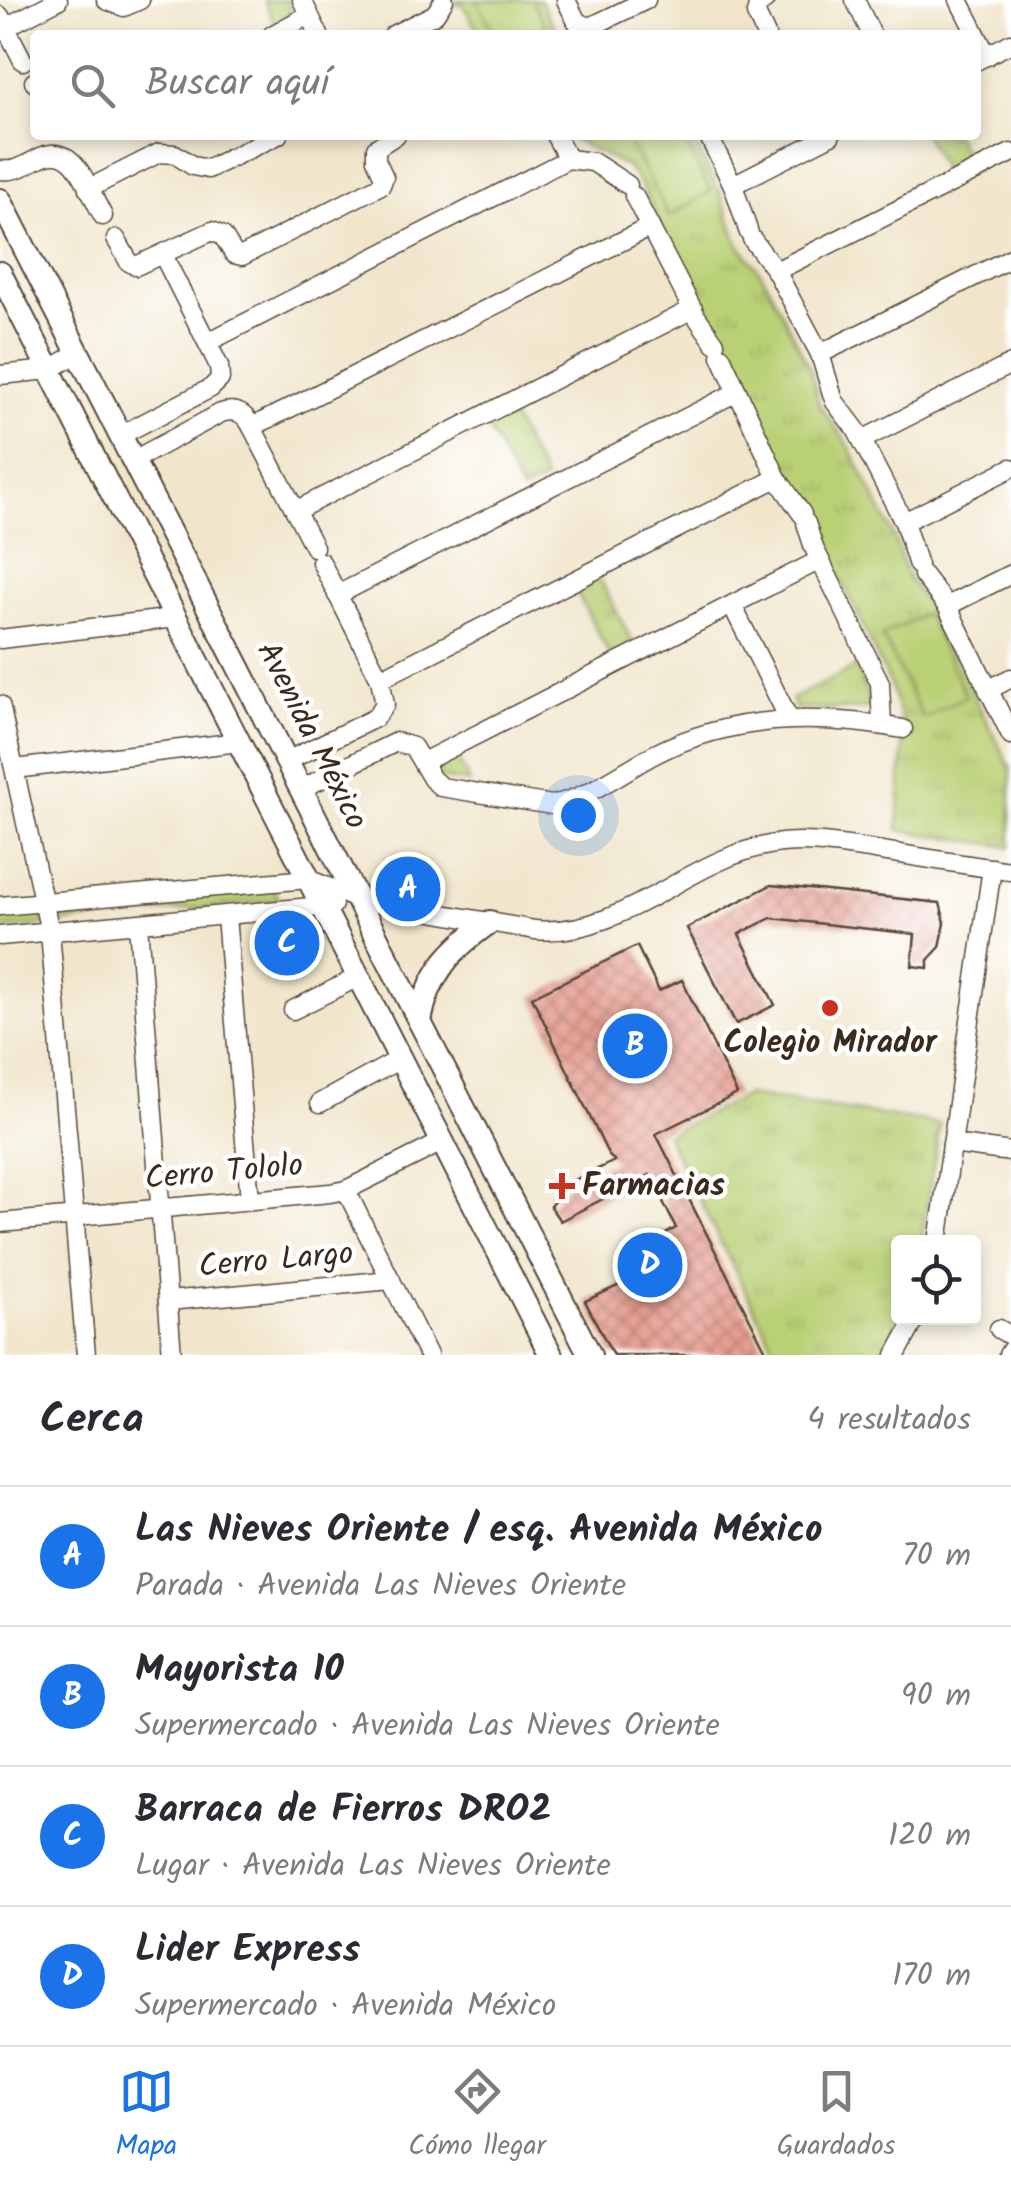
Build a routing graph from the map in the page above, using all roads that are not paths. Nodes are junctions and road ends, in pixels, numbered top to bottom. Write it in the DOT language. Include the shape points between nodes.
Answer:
graph roads {
  1 [pos="58,0"];
  2 [pos="106,0"];
  3 [pos="140,0"];
  4 [pos="444,0"];
  5 [pos="566,0"];
  6 [pos="646,0"];
  7 [pos="765,0"];
  8 [pos="855,0"];
  9 [pos="959,0"];
  10 [pos="306,7"];
  11 [pos="3,21"];
  12 [pos="278,30"];
  13 [pos="318,30"];
  14 [pos="403,30"];
  15 [pos="764,30"];
  16 [pos="870,30"];
  17 [pos="971,30"];
  18 [pos="1011,43"];
  19 [pos="982,58"];
  20 [pos="23,61"];
  21 [pos="267,140"];
  22 [pos="388,140"];
  23 [pos="558,140"];
  24 [pos="710,140"];
  25 [pos="816,140"];
  26 [pos="53,144"];
  27 [pos="1011,152"];
  28 [pos="568,159"];
  29 [pos="7,171"];
  30 [pos="733,185"];
  31 [pos="88,189"];
  32 [pos="3,206"];
  33 [pos="103,216"];
  34 [pos="650,227"];
  35 [pos="116,239"];
  36 [pos="163,255"];
  37 [pos="1011,258"];
  38 [pos="776,271"];
  39 [pos="0,273"];
  40 [pos="693,309"];
  41 [pos="208,342"];
  42 [pos="80,352"];
  43 [pos="820,354"];
  44 [pos="1011,364"];
  45 [pos="50,370"];
  46 [pos="0,376"];
  47 [pos="736,393"];
  48 [pos="252,427"];
  49 [pos="121,435"];
  50 [pos="862,440"];
  51 [pos="134,460"];
  52 [pos="1011,468"];
  53 [pos="777,478"];
  54 [pos="295,511"];
  55 [pos="904,522"];
  56 [pos="820,560"];
  57 [pos="1011,574"];
  58 [pos="338,595"];
  59 [pos="732,605"];
  60 [pos="946,606"];
  61 [pos="176,618"];
  62 [pos="0,639"];
  63 [pos="1011,678"];
  64 [pos="380,679"];
  65 [pos="988,690"];
  66 [pos="0,705"];
  67 [pos="789,718"];
  68 [pos="882,726"];
  69 [pos="904,729"];
  70 [pos="1011,735"];
  71 [pos="239,742"];
  72 [pos="286,761"];
  73 [pos="423,762"];
  74 [pos="15,769"];
  75 [pos="301,789"];
  76 [pos="1001,869"];
  77 [pos="308,879"];
  78 [pos="358,899"];
  79 [pos="46,902"];
  80 [pos="0,906"];
  81 [pos="323,908"];
  82 [pos="226,916"];
  83 [pos="490,922"];
  84 [pos="138,924"];
  85 [pos="50,932"];
  86 [pos="0,936"];
  87 [pos="358,977"];
  88 [pos="293,1010"];
  89 [pos="420,1022"];
  90 [pos="400,1059"];
  91 [pos="320,1103"];
  92 [pos="442,1142"];
  93 [pos="952,1144"];
  94 [pos="1011,1152"];
  95 [pos="346,1190"];
  96 [pos="250,1200"];
  97 [pos="161,1208"];
  98 [pos="74,1216"];
  99 [pos="0,1223"];
  100 [pos="939,1235"];
  101 [pos="391,1280"];
  102 [pos="168,1301"];
  103 [pos="912,1325"];
  104 [pos="86,1355"];
  105 [pos="172,1355"];
  106 [pos="428,1355"];
  107 [pos="551,1355"];
  108 [pos="590,1355"];
  109 [pos="896,1355"];
  1 -- 11 [label="street"];
  2 -- 3 [label="street" via="124,7"];
  4 -- 14 [label="street" via="435,14"];
  5 -- 6 [label="street" via="578,22 590,27"];
  7 -- 15 [label="street" via="756,14"];
  8 -- 16 [label="street"];
  9 -- 17 [label="street"];
  10 -- 12 [label="street"];
  10 -- 13 [label="street"];
  11 -- 20 [label="street"];
  18 -- 19 [label="street"];
  21 -- 31 [label="street" via="208,168 159,153"];
  22 -- 36 [label="street" via="376,148 381,184 279,238 238,256 212,231"];
  23 -- 28 [label="street"];
  24 -- 30 [label="street"];
  25 -- 30 [label="street"];
  26 -- 29 [label="street"];
  26 -- 31 [label="street"];
  27 -- 38 [label="street"];
  28 -- 34 [label="street" via="593,162 630,190"];
  28 -- 41 [label="street"];
  29 -- 32 [label="street"];
  30 -- 38 [label="street" via="750,236"];
  31 -- 33 [label="street"];
  32 -- 42 [label="main road, Avenida México"];
  34 -- 40 [label="street"];
  34 -- 48 [label="street"];
  35 -- 36 [label="street" via="132,265"];
  36 -- 41 [label="street"];
  37 -- 43 [label="street"];
  38 -- 43 [label="street"];
  39 -- 45 [label="main road, Avenida México"];
  40 -- 47 [label="street"];
  40 -- 54 [label="street"];
  41 -- 49 [label="street" via="221,370 216,384"];
  42 -- 45 [label="street"];
  42 -- 49 [label="main road, Avenida México"];
  43 -- 50 [label="street" via="834,399"];
  44 -- 50 [label="street"];
  45 -- 46 [label="street"];
  45 -- 61 [label="main road, Avenida México"];
  47 -- 53 [label="street"];
  47 -- 58 [label="street"];
  48 -- 51 [label="street" via="241,413 226,411"];
  48 -- 54 [label="street"];
  49 -- 51 [label="main road, Avenida México"];
  50 -- 55 [label="street"];
  51 -- 72 [label="main road, Avenida México"];
  52 -- 55 [label="street"];
  53 -- 56 [label="street" via="804,518"];
  53 -- 64 [label="street"];
  54 -- 58 [label="street"];
  55 -- 60 [label="street" via="921,570"];
  56 -- 59 [label="street"];
  56 -- 68 [label="street" via="880,683"];
  57 -- 60 [label="street"];
  58 -- 64 [label="street"];
  59 -- 67 [label="street"];
  59 -- 73 [label="street"];
  60 -- 65 [label="street"];
  61 -- 62 [label="street"];
  61 -- 71 [label="main road, Avenida México"];
  63 -- 65 [label="street"];
  64 -- 72 [label="street" via="385,698 379,714"];
  65 -- 70 [label="street"];
  66 -- 74 [label="street"];
  67 -- 68 [label="street"];
  67 -- 73 [label="street" via="687,740 552,806 446,790"];
  68 -- 69 [label="street"];
  71 -- 74 [label="street"];
  71 -- 77 [label="main road, Avenida México"];
  72 -- 75 [label="main road, Avenida México"];
  73 -- 75 [label="street" via="413,747 390,743"];
  74 -- 79 [label="street"];
  75 -- 78 [label="main road, Avenida México"];
  76 -- 83 [label="street" via="785,842 727,857 592,924 549,931"];
  76 -- 93 [label="street"];
  77 -- 78 [label="street"];
  77 -- 79 [label="street"];
  77 -- 81 [label="main road, Avenida México"];
  78 -- 81 [label="street"];
  78 -- 83 [label="street"];
  78 -- 89 [label="main road, Avenida México"];
  79 -- 80 [label="street"];
  79 -- 85 [label="street"];
  81 -- 82 [label="street"];
  81 -- 87 [label="main road, Avenida México"];
  82 -- 84 [label="street"];
  82 -- 96 [label="street"];
  83 -- 89 [label="main road" via="440,965"];
  84 -- 85 [label="street"];
  84 -- 97 [label="street"];
  85 -- 86 [label="street"];
  85 -- 98 [label="street"];
  87 -- 88 [label="street"];
  87 -- 90 [label="main road, Avenida México"];
  89 -- 108 [label="main road, Avenida México"];
  90 -- 91 [label="street"];
  90 -- 92 [label="main road, Avenida México"];
  92 -- 95 [label="street, Cerro Tololo"];
  92 -- 107 [label="main road, Avenida México"];
  93 -- 94 [label="street"];
  93 -- 100 [label="street"];
  95 -- 96 [label="street, Cerro Tololo"];
  95 -- 101 [label="street"];
  96 -- 97 [label="street, Cerro Tololo"];
  97 -- 98 [label="street, Cerro Tololo"];
  97 -- 102 [label="street"];
  98 -- 99 [label="street, Cerro Tololo"];
  98 -- 104 [label="street"];
  101 -- 102 [label="street, Cerro Largo"];
  101 -- 106 [label="street"];
  102 -- 105 [label="street"];
  103 -- 109 [label="street"];
}
